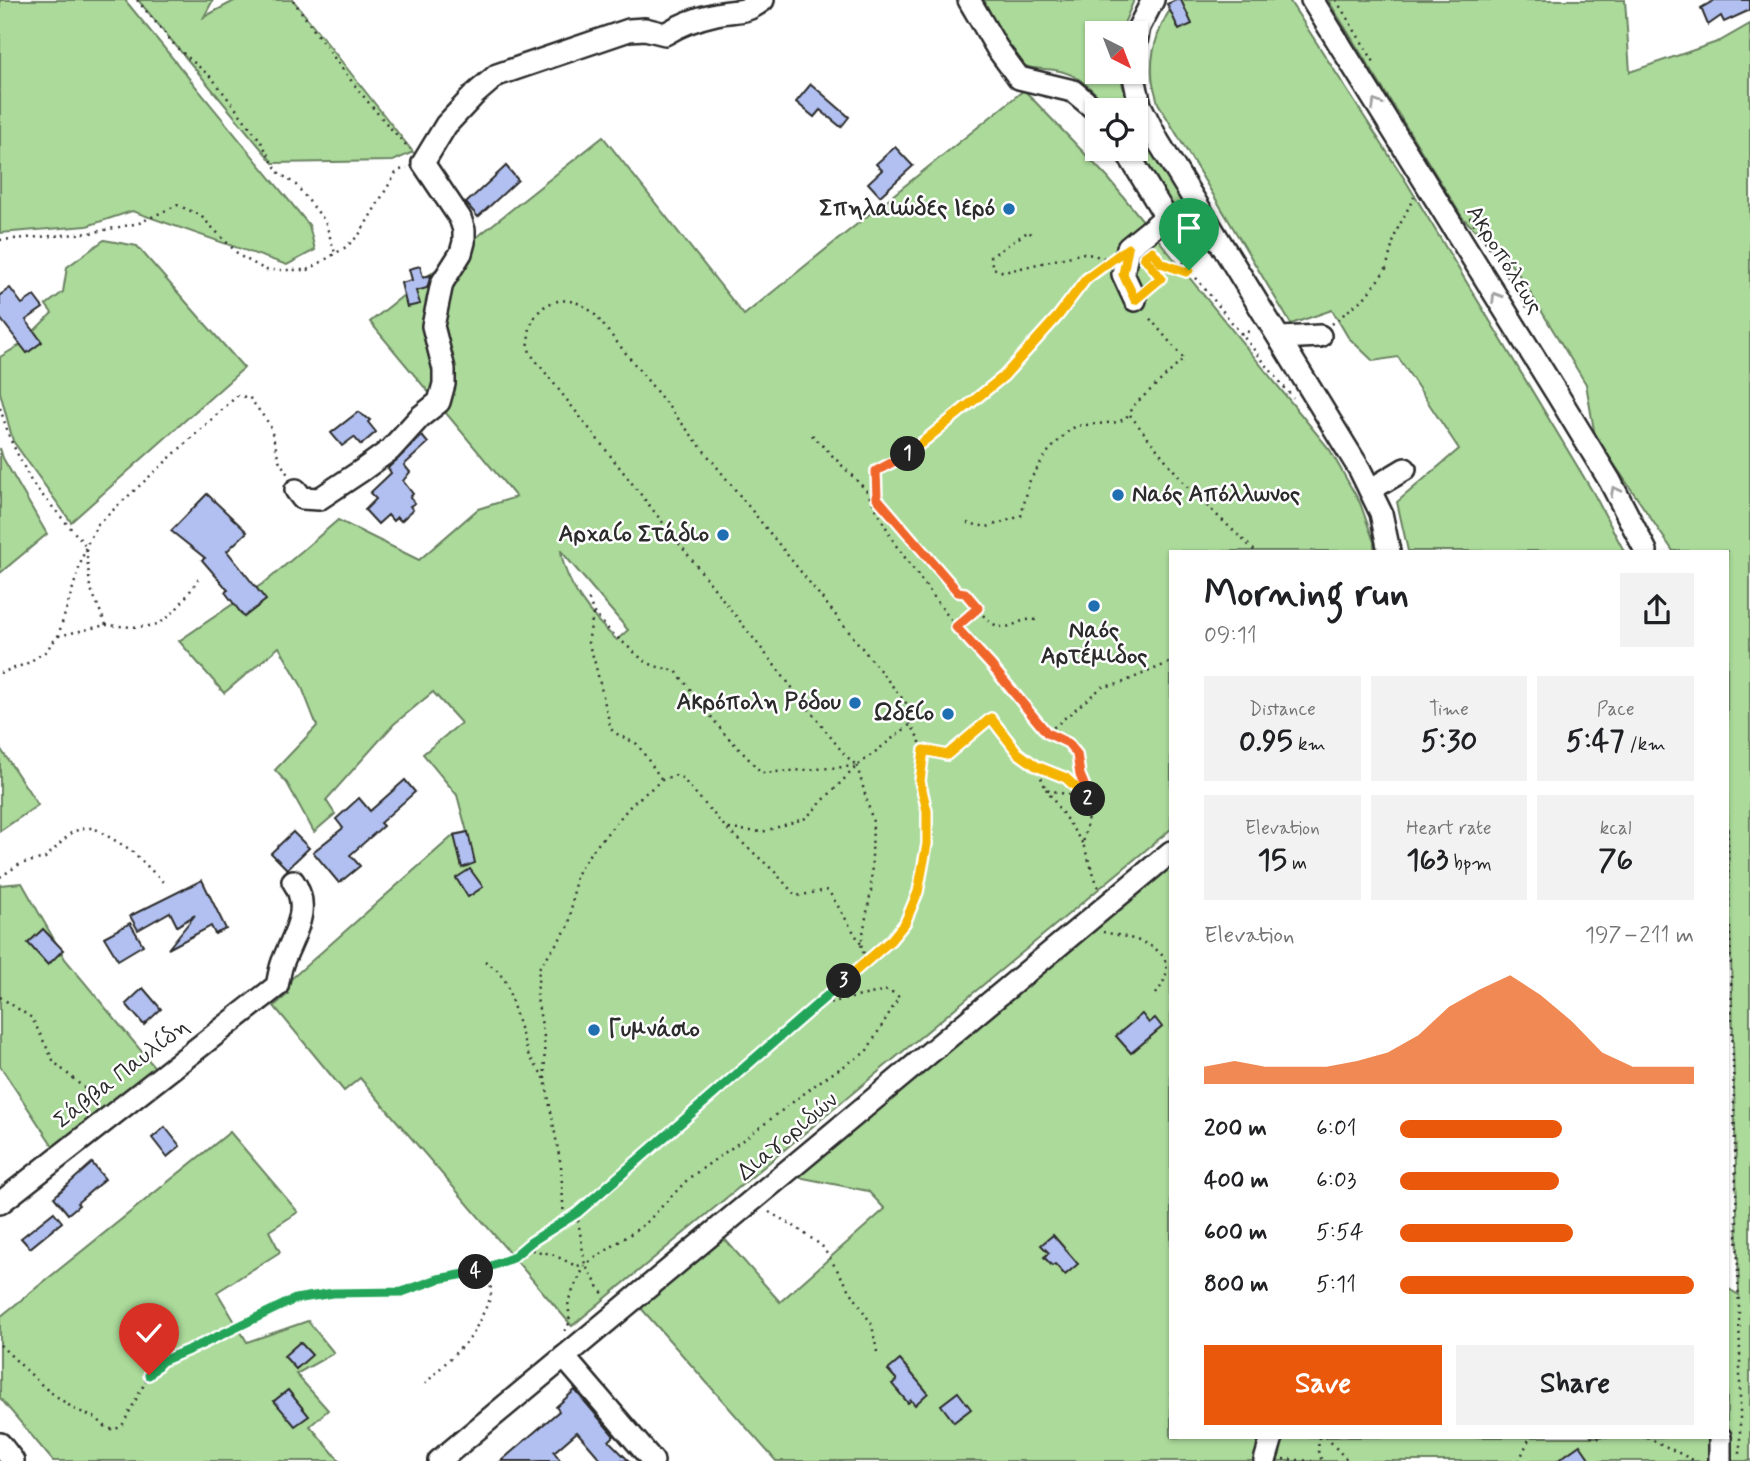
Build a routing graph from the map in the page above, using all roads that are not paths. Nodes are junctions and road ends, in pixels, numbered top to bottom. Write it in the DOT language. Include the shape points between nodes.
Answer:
graph roads {
  1 [pos="763,0"];
  2 [pos="969,0"];
  3 [pos="1153,0"];
  4 [pos="1312,0"];
  5 [pos="1142,21"];
  6 [pos="1136,84"];
  7 [pos="1085,101"];
  8 [pos="1132,161"];
  9 [pos="1167,217"];
  10 [pos="1208,222"];
  11 [pos="1135,300"];
  12 [pos="1320,335"];
  13 [pos="1281,338"];
  14 [pos="1405,469"];
  15 [pos="296,490"];
  16 [pos="1370,490"];
  17 [pos="1389,550"];
  18 [pos="1645,550"];
  19 [pos="1169,854"];
  20 [pos="293,881"];
  21 [pos="0,1203"];
  22 [pos="564,1357"];
  23 [pos="1271,1439"];
  24 [pos="1720,1439"];
  25 [pos="0,1444"];
  26 [pos="1266,1460"];
  27 [pos="13,1461"];
  28 [pos="439,1461"];
  29 [pos="653,1461"];
  30 [pos="1720,1461"];
  1 -- 15 [label="street" via="749,10 719,13 665,34 628,30 497,75 475,94 446,125 423,163 464,230 461,253 442,283 433,326 444,369 439,402 390,450 319,499 302,498"];
  2 -- 7 [label="street" via="1019,78 1073,91"];
  3 -- 5 [label="street"];
  18 -- 4 [label="street, Ακροπόλεως, one-way" via="1564,405"];
  6 -- 10 [label="street" via="1140,105 1158,141"];
  8 -- 9 [label="street"];
  9 -- 10 [label="street" via="1184,227"];
  9 -- 11 [label="street" via="1128,248 1123,274"];
  10 -- 13 [label="street"];
  12 -- 13 [label="street"];
  13 -- 16 [label="street"];
  14 -- 16 [label="street"];
  16 -- 17 [label="street" via="1381,513"];
  19 -- 22 [label="street, Διαγοριδών"];
  20 -- 21 [label="street, Σάββα Παυλίδη" via="302,910 277,986"];
  22 -- 28 [label="street, Διαγοριδών"];
  22 -- 29 [label="street"];
  23 -- 26 [label="street"];
  24 -- 30 [label="street"];
  25 -- 27 [label="street"];
}
